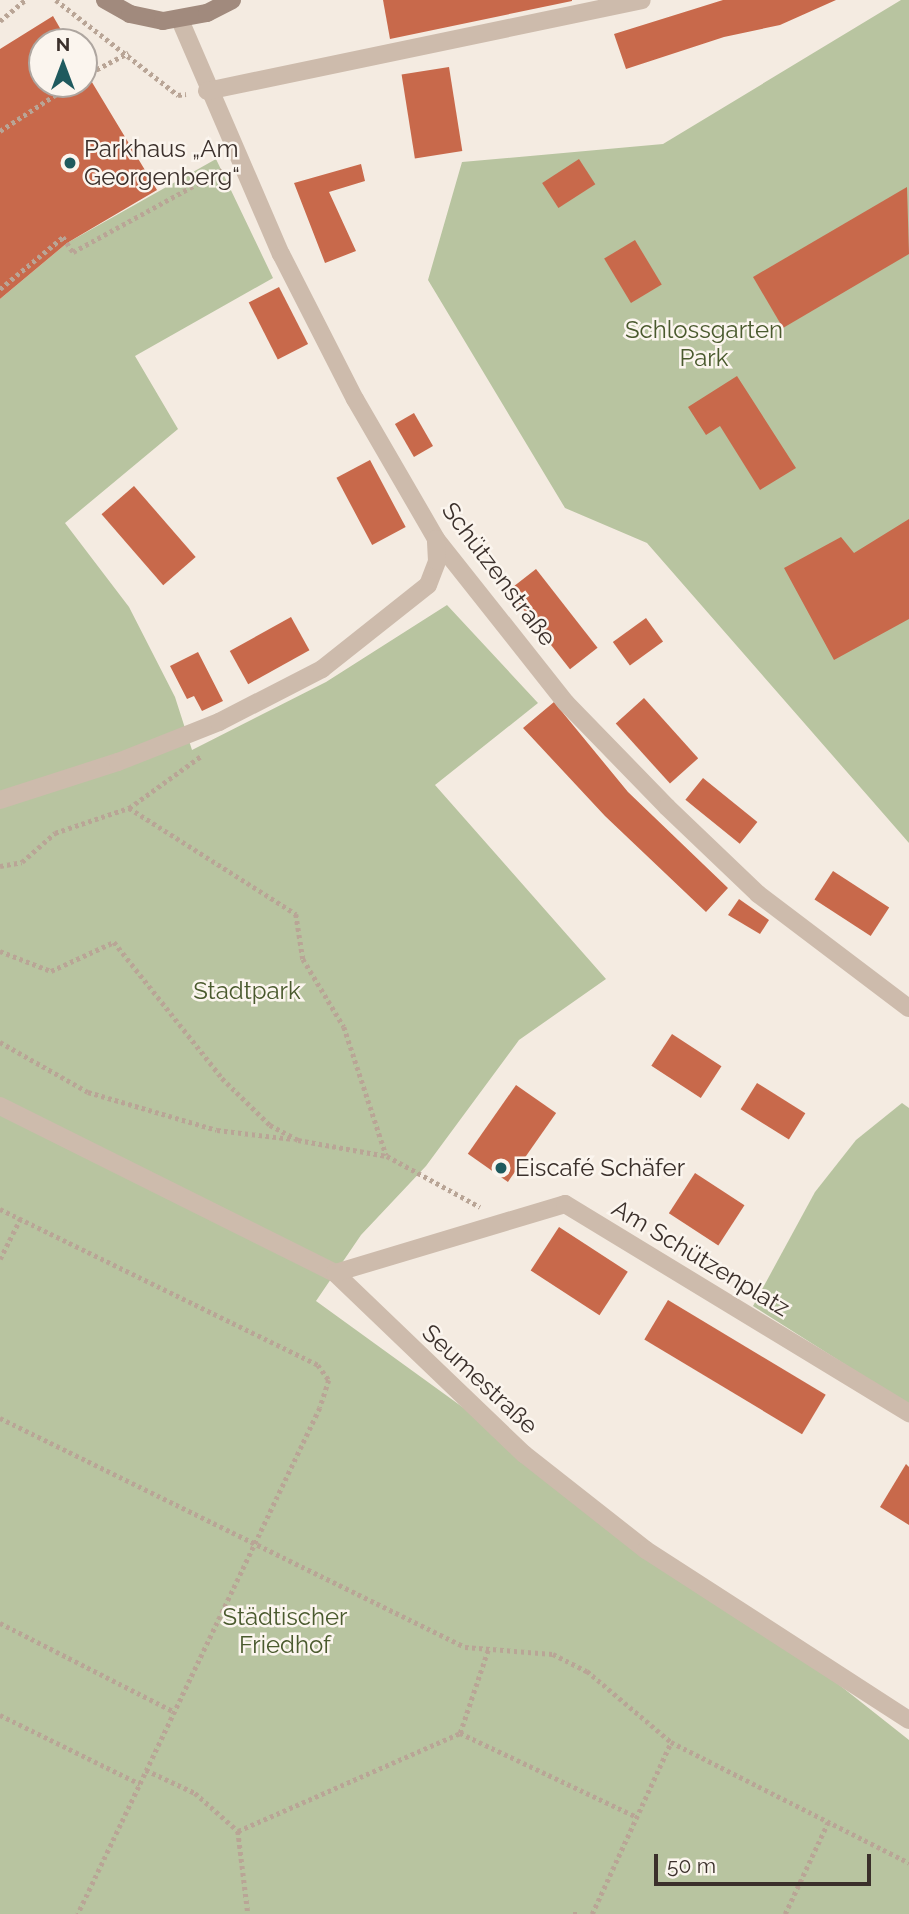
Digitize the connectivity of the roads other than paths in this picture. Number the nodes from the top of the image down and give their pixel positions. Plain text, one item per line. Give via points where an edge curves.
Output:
1 (105, 0) edge
2 (232, 0) edge
3 (642, 0) edge
4 (180, 20) junction
5 (207, 91) junction
6 (436, 539) junction
7 (0, 800) edge
8 (909, 1008) edge
9 (0, 1106) edge
10 (335, 1273) junction
11 (909, 1413) edge
12 (909, 1720) edge

1 - 4 main road via 146,20
2 - 4 main road
3 - 5 street
4 - 5 street, Schützenstraße
5 - 6 street, Schützenstraße via 281,254 355,399
6 - 7 street via 437,561 428,585 322,669 219,722 118,762
6 - 8 street, Schützenstraße via 566,703 667,807 758,894
9 - 10 street, Seumestraße
10 - 11 street, Am Schützenplatz via 565,1204
10 - 12 street, Seumestraße via 524,1454 626,1534

